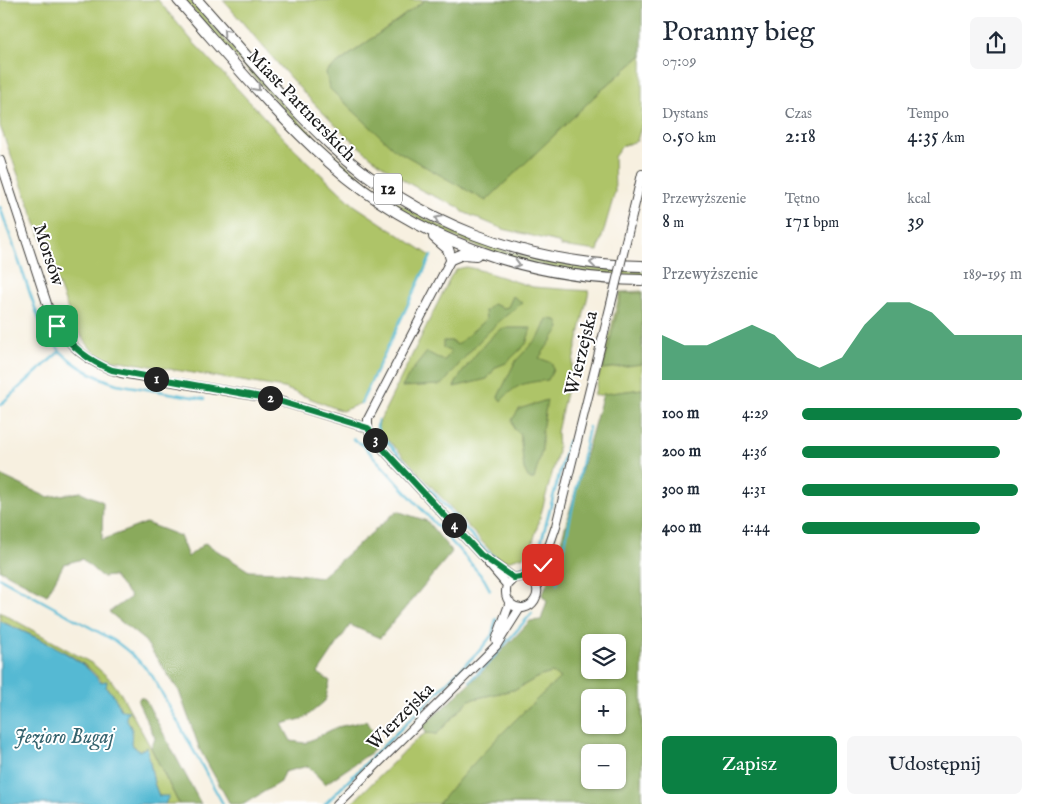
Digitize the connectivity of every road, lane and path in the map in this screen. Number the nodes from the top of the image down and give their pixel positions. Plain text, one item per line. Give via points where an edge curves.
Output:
1 (178, 0) edge
2 (197, 0) edge
3 (0, 160) edge
4 (642, 174) edge
5 (423, 227) junction
6 (487, 255) junction
7 (451, 259) junction
8 (642, 266) edge
9 (642, 280) edge
10 (368, 428) junction
11 (551, 540) junction
12 (481, 555) junction
13 (526, 576) junction
14 (514, 578) junction
15 (534, 582) junction
16 (507, 585) junction
17 (510, 602) junction
18 (520, 608) junction
19 (489, 653) junction
20 (337, 804) edge

1 -> 5 main road, Miast Partnerskich / 12 via 324,158 378,200
8 -> 2 main road, Miast Partnerskich / 12 via 573,261 525,251 465,231 407,202 331,145
3 - 10 street, Morsów via 51,316 64,337 79,352 121,373 272,399
4 - 11 street, Wierzejska, bridge
5 - 6 main road, Miast Partnerskich / 12
5 - 7 main road via 448,249
6 - 7 main road via 463,254
6 -> 9 main road, Miast Partnerskich / 12 via 556,273
7 - 10 street via 368,419
10 - 12 street via 374,439
11 - 13 street, Wierzejska
11 - 15 street, Wierzejska
12 - 14 street
12 - 16 street
13 - 14 street
13 - 15 street
14 - 16 street
15 - 18 street via 535,600
16 - 17 street via 506,594
17 - 18 street
17 - 19 street, Wierzejska
18 - 19 street, Wierzejska via 501,640
19 - 20 street, Wierzejska

